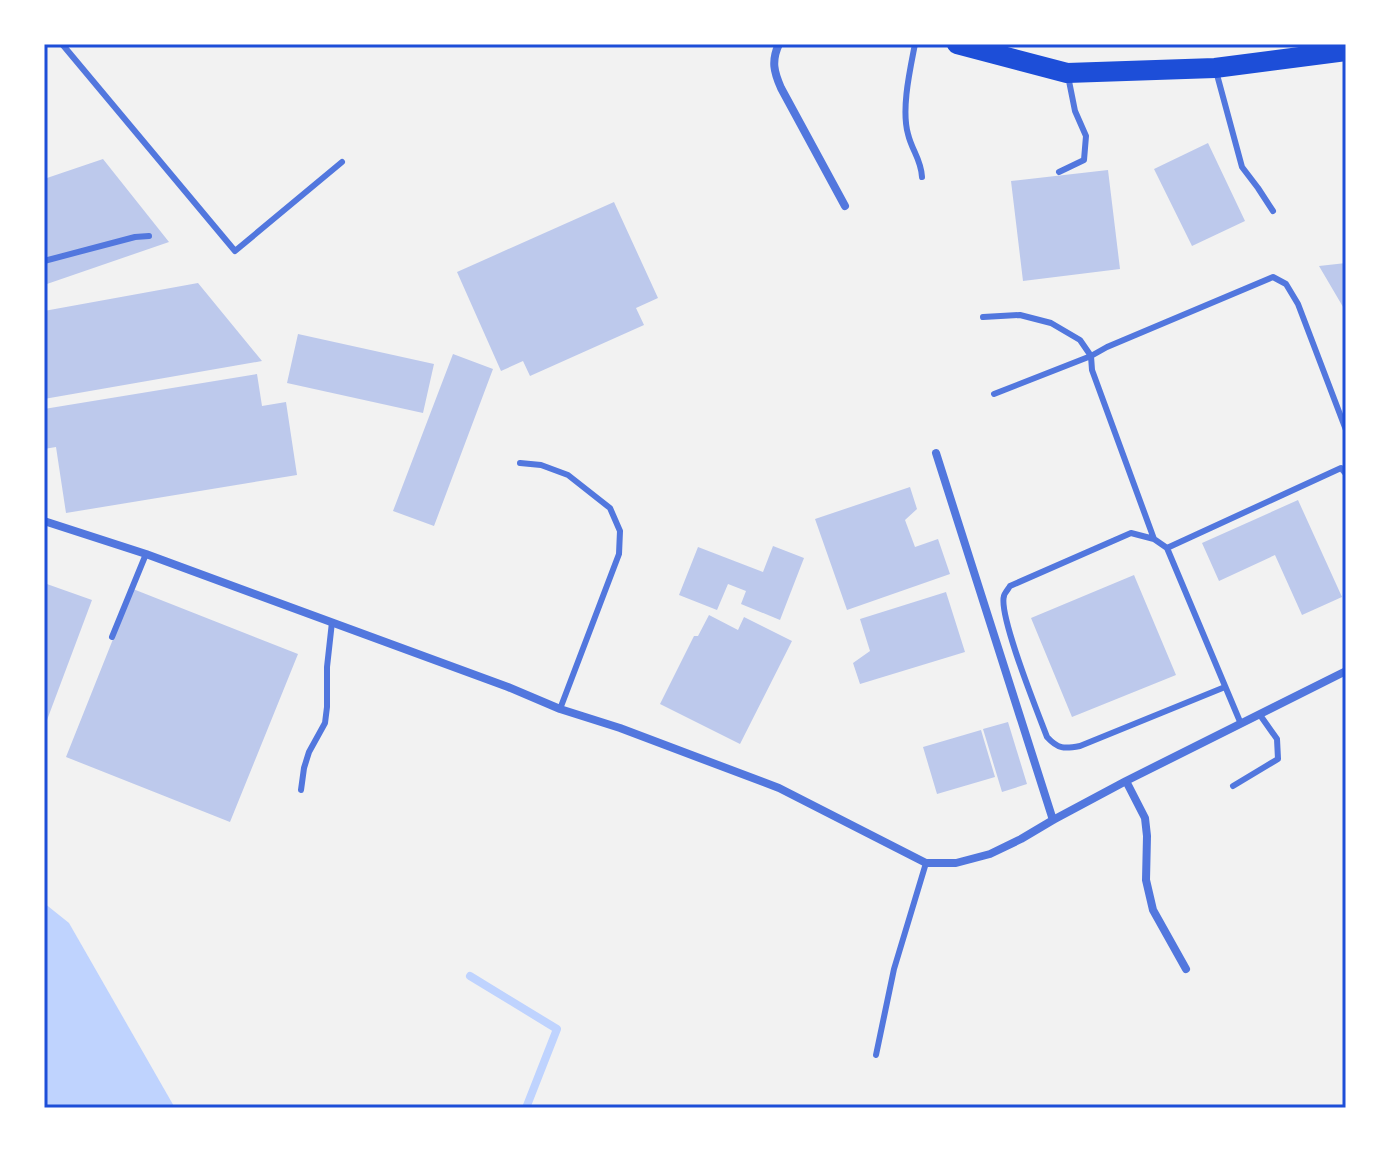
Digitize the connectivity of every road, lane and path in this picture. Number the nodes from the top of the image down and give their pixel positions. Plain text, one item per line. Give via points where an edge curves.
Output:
1 (62, 44) edge
2 (779, 44) edge
3 (915, 44) edge
4 (957, 44) edge
5 (1346, 51) edge
6 (1215, 68) junction
7 (1067, 73) junction
8 (342, 162) dead end
9 (1059, 172) dead end
10 (922, 177) dead end
11 (845, 206) dead end
12 (1273, 211) dead end
13 (149, 236) dead end
14 (44, 261) edge
15 (983, 317) dead end
16 (1091, 356) junction
17 (994, 394) dead end
18 (1346, 430) edge
19 (936, 453) dead end
20 (520, 463) dead end
21 (1344, 469) edge
22 (44, 521) edge
23 (1154, 539) junction
24 (1167, 548) junction
25 (146, 554) junction
26 (332, 622) junction
27 (112, 637) dead end
28 (1346, 671) edge
29 (1225, 687) junction
30 (560, 709) junction
31 (1260, 715) junction
32 (1241, 724) junction
33 (1126, 781) junction
34 (1233, 786) dead end
35 (301, 790) dead end
36 (1053, 820) junction
37 (926, 863) junction
38 (1186, 969) dead end
39 (876, 1055) dead end

1 - 8 lane via 235,251
2 - 11 street via 773,71
3 - 10 lane via 906,93 907,133
4 - 7 main road
5 - 6 main road
6 - 7 main road
6 - 12 lane via 1242,167
7 - 9 lane via 1086,136 1084,160
13 - 14 lane
15 - 16 lane via 1020,315 1051,323 1080,340
16 - 17 lane
16 - 18 lane via 1273,277 1286,284 1298,304
16 - 23 lane
19 - 36 street
20 - 30 lane via 568,475 610,508 620,531 619,554
21 - 24 lane
22 - 25 street
23 - 24 lane
23 - 29 lane via 1131,533 1010,586 1004,595 1007,625 1047,737 1065,749 1080,746
24 - 29 lane
25 - 26 street
25 - 27 lane
26 - 30 street
26 - 35 lane via 325,723 309,752
28 - 31 street
29 - 32 lane
30 - 37 street via 779,788
31 - 32 street
31 - 34 lane via 1277,739 1278,759
32 - 33 street
33 - 36 street
33 - 38 street via 1145,818 1146,880 1153,910
36 - 37 street via 975,859
37 - 39 lane via 894,969

